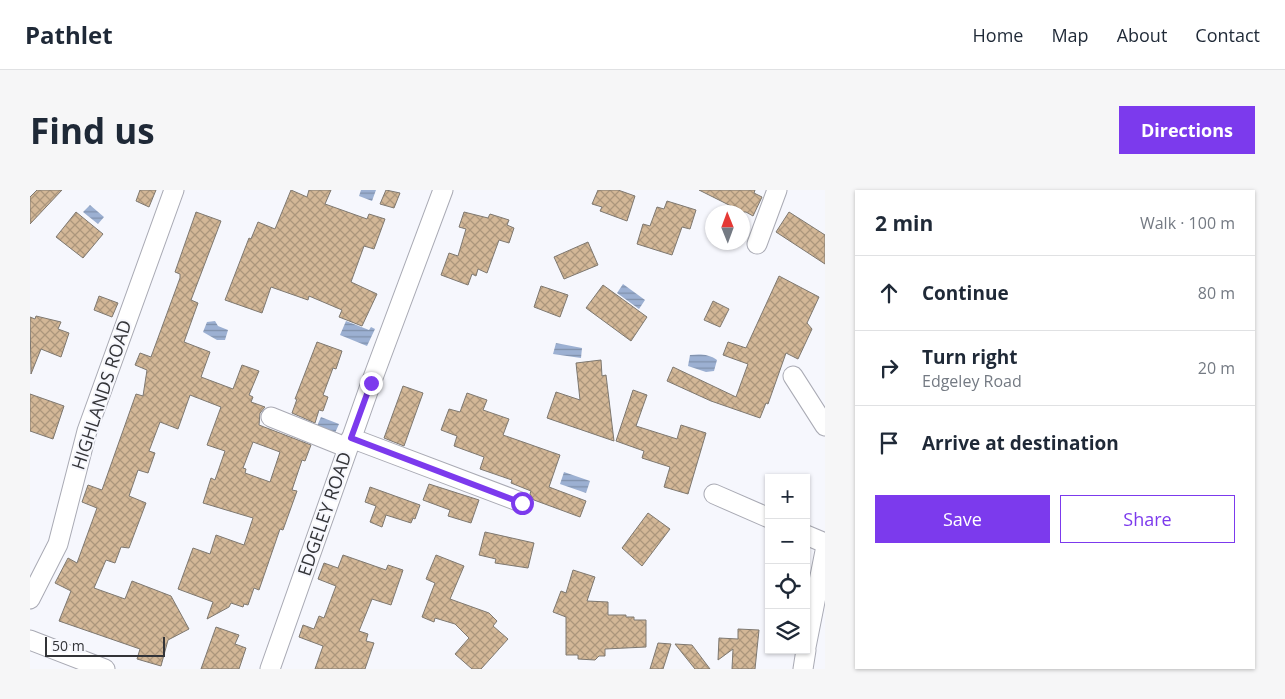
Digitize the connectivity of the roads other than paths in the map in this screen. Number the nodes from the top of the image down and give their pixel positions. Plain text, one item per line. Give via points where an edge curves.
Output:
1 (174, 190) edge
2 (444, 190) edge
3 (776, 190) edge
4 (757, 244) dead end
5 (794, 376) dead end
6 (271, 417) dead end
7 (825, 426) edge
8 (350, 443) junction
9 (714, 494) dead end
10 (522, 503) dead end
11 (765, 516) edge
12 (810, 537) edge
13 (825, 543) edge
14 (825, 551) edge
15 (30, 599) edge
16 (810, 628) edge
17 (30, 640) edge
18 (805, 654) edge
19 (105, 669) edge
20 (270, 669) edge
21 (803, 669) edge

1 - 15 street, HIGHLANDS ROAD via 87,431 58,544
2 - 8 street, EDGELEY ROAD
3 - 4 street
5 - 7 street
6 - 8 street
8 - 10 street
8 - 20 street, EDGELEY ROAD
9 - 11 street
12 - 13 street
14 - 16 street
17 - 19 street
18 - 21 street

